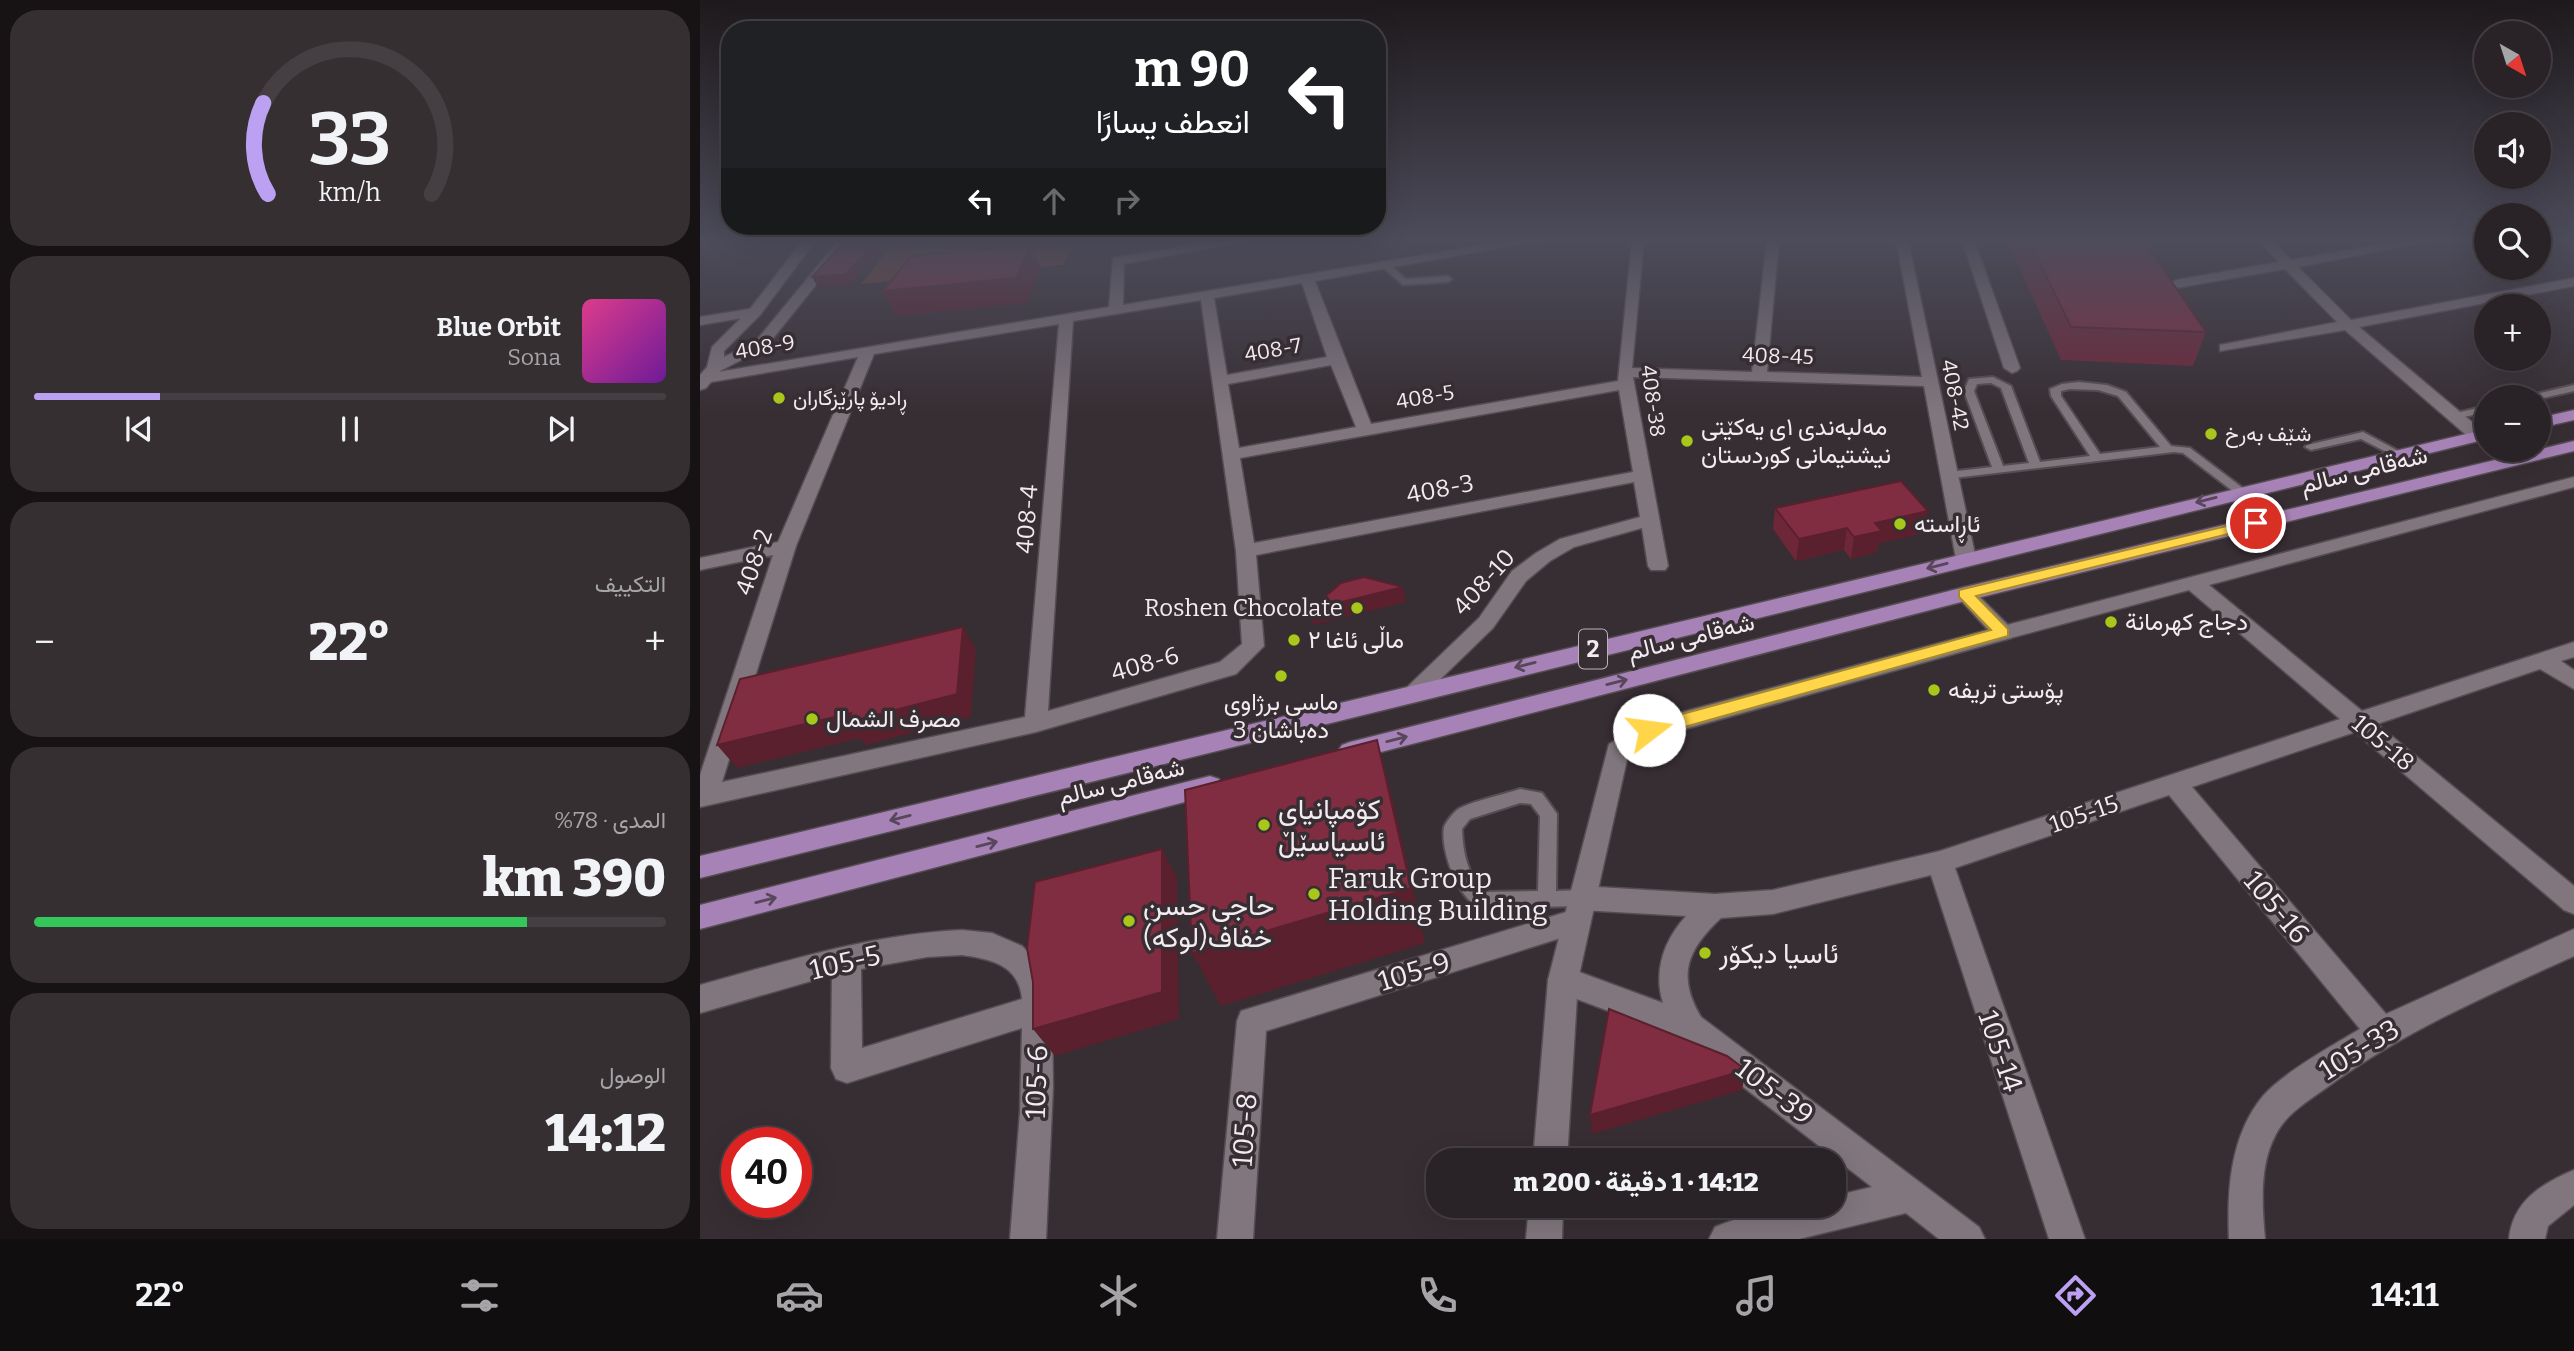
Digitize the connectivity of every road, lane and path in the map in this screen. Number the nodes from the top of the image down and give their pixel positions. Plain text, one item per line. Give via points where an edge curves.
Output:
1 (1207, 297) edge
2 (766, 298) edge
3 (799, 298) edge
4 (1117, 298) edge
5 (1202, 298) edge
6 (1314, 298) edge
7 (1633, 298) edge
8 (1767, 298) edge
9 (1913, 298) edge
10 (1988, 298) edge
11 (2321, 298) edge
12 (2493, 298) edge
13 (1116, 311) junction
14 (755, 312) junction
15 (1066, 319) junction
16 (700, 321) edge
17 (2349, 326) junction
18 (2225, 348) dead end
19 (868, 351) junction
20 (1336, 360) junction
21 (2012, 368) dead end
22 (1759, 376) junction
23 (707, 377) edge
24 (1625, 378) junction
25 (1218, 381) junction
26 (1930, 382) junction
27 (2574, 388) edge
28 (2551, 393) edge
29 (2474, 412) edge
30 (2574, 415) edge
31 (2455, 416) junction
32 (2551, 420) edge
33 (2474, 429) edge
34 (1366, 430) junction
35 (2474, 437) edge
36 (2574, 446) edge
37 (2311, 447) dead end
38 (2167, 449) junction
39 (1232, 454) junction
40 (2398, 454) junction
41 (2097, 458) junction
42 (2036, 466) junction
43 (1999, 470) junction
44 (1643, 475) junction
45 (1949, 476) junction
46 (2574, 482) edge
47 (2242, 492) junction
48 (1649, 520) junction
49 (786, 546) junction
50 (1246, 551) junction
51 (1966, 559) junction
52 (700, 564) edge
53 (1658, 566) dead end
54 (2192, 582) junction
55 (1965, 594) junction
56 (2003, 633) junction
57 (2574, 649) edge
58 (2543, 660) junction
59 (2574, 681) edge
60 (1413, 692) junction
61 (2358, 722) junction
62 (1036, 723) junction
63 (1332, 755) edge
64 (1238, 779) edge
65 (2174, 784) junction
66 (703, 796) edge
67 (1940, 862) junction
68 (700, 867) edge
69 (1548, 899) junction
70 (2574, 902) edge
71 (1715, 906) junction
72 (1578, 909) junction
73 (700, 917) edge
74 (2574, 942) edge
75 (993, 947) joint
76 (847, 960) junction
77 (1563, 980) junction
78 (700, 999) edge
79 (1037, 1009) junction
80 (1252, 1021) joint
81 (1690, 1027) junction
82 (2381, 1031) junction
83 (1550, 1148) edge
84 (2574, 1187) edge
85 (1911, 1195) junction
86 (1545, 1218) edge
87 (1962, 1237) edge
88 (1028, 1239) edge
89 (1235, 1239) edge
90 (1544, 1239) edge
91 (1727, 1239) edge
92 (2067, 1239) edge
93 (2247, 1239) edge
94 (2527, 1239) edge

1 - 25 street, 408-6
2 - 14 street
3 - 23 street via 761,344
4 - 13 street
5 - 13 street, 408-9
6 - 20 street
7 - 24 street, 408-38
8 - 22 street
9 - 26 street, 408-42
10 - 21 street
11 - 17 street
12 - 17 street
13 - 15 street, 408-9
14 - 16 street
14 - 23 street via 717,350
15 - 19 street, 408-9
15 - 62 street, 408-4
17 - 18 street
17 - 31 street
19 - 23 street, 408-9
19 - 49 street, 408-2
20 - 25 street, 408-7
20 - 34 street
22 - 24 street, 408-45
22 - 26 street, 408-45
24 - 34 street, 408-5
24 - 44 street, 408-38
25 - 39 street, 408-6
26 - 45 street, 408-42
27 - 28 lane
29 - 31 lane
30 - 32 main road
31 - 33 street
34 - 39 street, 408-5
35 - 40 main road, شەقامی سالم / 2
36 - 55 main road, شەقامی سالم / 2
37 - 40 lane via 2363,435
38 - 41 lane
38 - 41 lane via 2115,390 2055,389
38 - 47 lane via 2186,450
39 - 50 street, 408-6
40 - 47 main road, شەقامی سالم / 2
41 - 42 lane
42 - 43 lane
42 - 43 lane via 2006,386 1993,380 1973,382 1969,391
43 - 45 lane
44 - 48 street, 408-38
44 - 50 street, 408-3
45 - 51 street, 408-42
46 - 54 street
47 -> 51 main road, شەقامی سالم / 2
48 - 53 street, 408-38
48 - 60 street, 408-10 via 1567,543 1543,557 1519,576 1486,623
49 - 52 street
49 - 66 street, 408-2
50 - 62 street, 408-6 via 1253,646 1228,668
51 -> 60 main road, شەقامی سالم / 2
54 - 56 street
54 - 61 street, 105-18
55 - 56 street
63 -> 55 main road, شەقامی سالم / 2
56 - 72 street via 1649,730 1632,739 1617,750
57 - 58 street, 105-15
58 - 59 street
58 - 61 street, 105-15
60 -> 68 main road, شەقامی سالم / 2
61 - 65 street, 105-15
61 - 70 street, 105-18
62 - 66 street, 408-6
73 -> 64 main road, شەقامی سالم
65 - 67 street, 105-15
65 - 82 street, 105-16
67 - 71 street, 105-15 via 1773,902
67 - 92 street, 105-14
69 - 69 lane via 1549,814 1542,803 1520,796 1464,814 1453,827 1453,847 1468,889 1482,900
69 - 72 lane
71 - 72 street, 105-15
71 - 81 street via 1681,940 1673,968 1674,987
72 - 77 street
72 - 80 street, 105-9
74 - 82 street, 105-33
75 - 76 street, 105-5 via 933,944
75 - 79 street, 105-6 via 1019,959 1035,985
76 - 78 street, 105-5
76 - 79 street via 847,1068
77 - 81 street, 105-39
77 - 83 street
79 - 88 street, 105-6
80 - 89 street, 105-8
81 - 85 street, 105-39
82 - 93 street, 105-33 via 2276,1106 2256,1141 2247,1172
84 - 94 street via 2540,1207 2531,1218
85 - 87 street, 105-39
85 - 91 street
86 - 90 street

